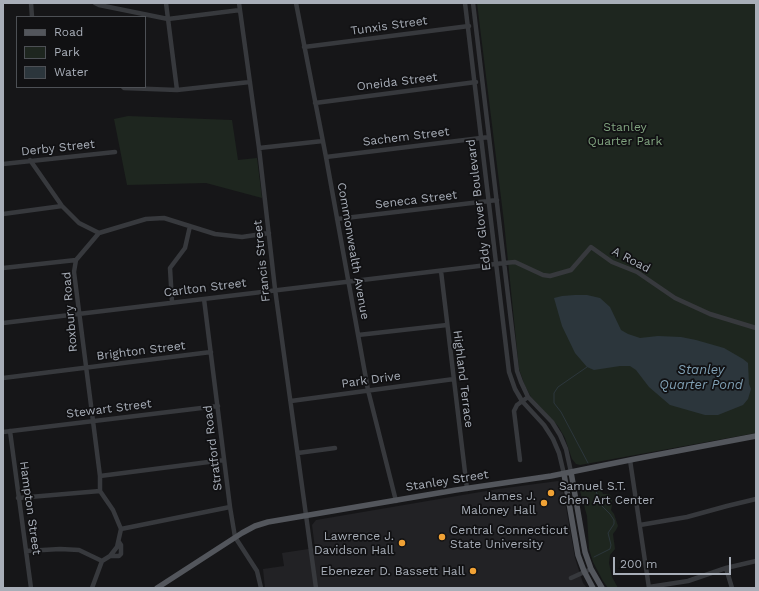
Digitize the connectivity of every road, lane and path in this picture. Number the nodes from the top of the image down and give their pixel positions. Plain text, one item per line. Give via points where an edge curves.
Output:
1 (31, 3) edge
2 (95, 3) edge
3 (166, 3) edge
4 (239, 3) edge
5 (296, 3) edge
6 (465, 3) edge
7 (473, 3) edge
8 (240, 10) junction
9 (32, 16) edge
10 (168, 19) junction
11 (476, 25) junction
12 (468, 26) junction
13 (304, 48) junction
14 (482, 81) junction
15 (250, 82) junction
16 (475, 82) junction
17 (124, 88) edge
18 (177, 90) junction
19 (315, 103) junction
20 (489, 137) junction
21 (481, 138) junction
22 (323, 141) junction
23 (260, 148) junction
24 (115, 152) dead end
25 (326, 157) junction
26 (30, 160) junction
27 (3, 164) edge
28 (497, 200) junction
29 (489, 201) junction
30 (62, 206) junction
31 (3, 214) edge
32 (337, 219) junction
33 (190, 226) junction
34 (99, 233) junction
35 (269, 233) junction
36 (76, 260) junction
37 (504, 263) junction
38 (496, 264) junction
39 (3, 268) edge
40 (441, 271) junction
41 (348, 282) junction
42 (275, 290) junction
43 (204, 299) junction
44 (172, 302) junction
45 (78, 314) junction
46 (3, 323) edge
47 (447, 325) junction
48 (756, 328) edge
49 (504, 334) junction
50 (512, 334) junction
51 (358, 335) junction
52 (211, 352) junction
53 (85, 368) junction
54 (3, 378) edge
55 (454, 379) junction
56 (368, 390) junction
57 (528, 397) junction
58 (291, 401) junction
59 (522, 401) junction
60 (218, 406) junction
61 (92, 421) junction
62 (10, 431) junction
63 (3, 432) edge
64 (756, 436) edge
65 (335, 448) dead end
66 (298, 453) junction
67 (224, 460) junction
68 (520, 460) dead end
69 (630, 460) junction
70 (571, 472) junction
71 (564, 474) junction
72 (100, 476) junction
73 (467, 489) junction
74 (100, 491) junction
75 (18, 498) junction
76 (756, 499) edge
77 (396, 501) junction
78 (230, 508) junction
79 (306, 516) junction
80 (640, 525) junction
81 (121, 529) junction
82 (235, 537) junction
83 (26, 551) junction
84 (102, 561) junction
85 (756, 561) edge
86 (726, 568) junction
87 (591, 569) junction
88 (584, 572) junction
89 (571, 578) dead end
90 (31, 588) edge
91 (92, 588) edge
92 (157, 588) edge
93 (261, 588) edge
94 (316, 588) edge
95 (593, 588) edge
96 (602, 588) edge
97 (649, 588) edge
98 (732, 588) edge

1 - 9 street
2 - 10 street
3 - 10 street
4 - 8 street, Francis Street
5 - 13 street, Commonwealth Avenue
6 - 12 street, Eddy Glover Boulevard
7 - 11 street, Eddy Glover Boulevard
8 - 10 street
8 - 15 street, Francis Street
10 - 18 street
11 - 12 street, Tunxis Street
11 - 14 street, Eddy Glover Boulevard
12 - 13 street, Tunxis Street
12 - 16 street, Eddy Glover Boulevard
13 - 19 street, Commonwealth Avenue
14 - 16 street, Oneida Street
14 - 20 street, Eddy Glover Boulevard
15 - 18 street
15 - 23 street, Francis Street
16 - 19 street, Oneida Street
16 - 21 street, Eddy Glover Boulevard
17 - 18 street
19 - 22 street, Commonwealth Avenue
20 - 21 street, Sachem Street
20 - 28 street, Eddy Glover Boulevard
21 - 25 street, Sachem Street
21 - 29 street, Eddy Glover Boulevard
22 - 23 street
22 - 25 street, Commonwealth Avenue
23 - 35 street, Francis Street
24 - 26 street, Derby Street
25 - 32 street, Commonwealth Avenue
26 - 27 street, Derby Street
26 - 30 street
28 - 29 street, Seneca Street
28 - 37 street, Eddy Glover Boulevard
29 - 32 street, Seneca Street
29 - 38 street, Eddy Glover Boulevard
30 - 31 street
30 - 34 street via 79,223
32 - 41 street, Commonwealth Avenue
33 - 34 street via 164,218 146,219
33 - 35 street via 215,234 242,237
33 - 44 street via 185,248 170,268
34 - 36 street, Roxbury Road
35 - 42 street, Francis Street
36 - 39 street
36 - 45 street, Roxbury Road via 74,272
37 - 38 street, Carlton Street
37 - 48 street, A Road via 515,262 543,275 561,274 571,270 592,247 612,262 637,272 675,298 710,314
37 - 50 street, Eddy Glover Boulevard
38 - 40 street, Carlton Street
38 - 49 street, Eddy Glover Boulevard
40 - 41 street, Carlton Street
40 - 47 street, Highland Terrace
41 - 42 street, Carlton Street
41 - 51 street, Commonwealth Avenue
42 - 43 street, Carlton Street
42 - 58 street, Francis Street
43 - 44 street, Carlton Street
43 - 52 street, Stratford Road
44 - 45 street, Carlton Street
45 - 46 street, Carlton Street
45 - 53 street, Roxbury Road
47 - 51 street
47 - 55 street, Highland Terrace
49 - 50 street
49 - 59 street, Eddy Glover Boulevard via 510,375
50 - 57 street, Eddy Glover Boulevard via 518,374
51 - 56 street, Commonwealth Avenue
52 - 53 street, Brighton Street
52 - 60 street, Stratford Road
53 - 54 street, Brighton Street
53 - 61 street, Roxbury Road
55 - 56 street, Park Drive
55 - 73 street, Highland Terrace
56 - 58 street, Park Drive
56 - 77 street, Commonwealth Avenue
57 - 59 street
57 - 70 street, Eddy Glover Boulevard via 552,422 560,435
58 - 66 street, Francis Street
59 - 68 street via 514,411
59 - 71 street, Eddy Glover Boulevard via 551,434
60 - 61 street, Stewart Street
60 - 67 street, Stratford Road
61 - 62 street, Stewart Street
61 - 72 street, Roxbury Road
62 - 63 street, Stewart Street
62 - 75 street, Hampton Street
64 - 69 main road, Stanley Street
65 - 66 street
66 - 79 street, Francis Street
67 - 72 street
67 - 78 street, Stratford Road
69 - 70 main road, Stanley Street
69 - 80 street
70 - 71 main road, Stanley Street
70 - 87 main road via 584,545
71 - 73 main road, Stanley Street
71 - 88 main road
72 - 74 street, Roxbury Road
73 - 77 main road, Stanley Street
74 - 75 street
74 - 81 street via 113,510
75 - 83 street, Hampton Street
76 - 80 street via 687,517
77 - 79 main road, Stanley Street
78 - 81 street
78 - 82 street, Stratford Road
79 - 82 main road, Stanley Street via 261,524
79 - 94 street, Francis Street
80 - 97 street
81 - 84 street via 118,547
82 - 92 main road, Stanley Street
82 - 93 street, Stratford Road via 257,571
83 - 84 street via 79,550
83 - 90 street, Hampton Street
84 - 91 street
85 - 86 street
86 - 97 street via 688,581
86 - 98 street
87 - 88 street
87 - 96 main road
88 - 89 street
88 - 95 main road

